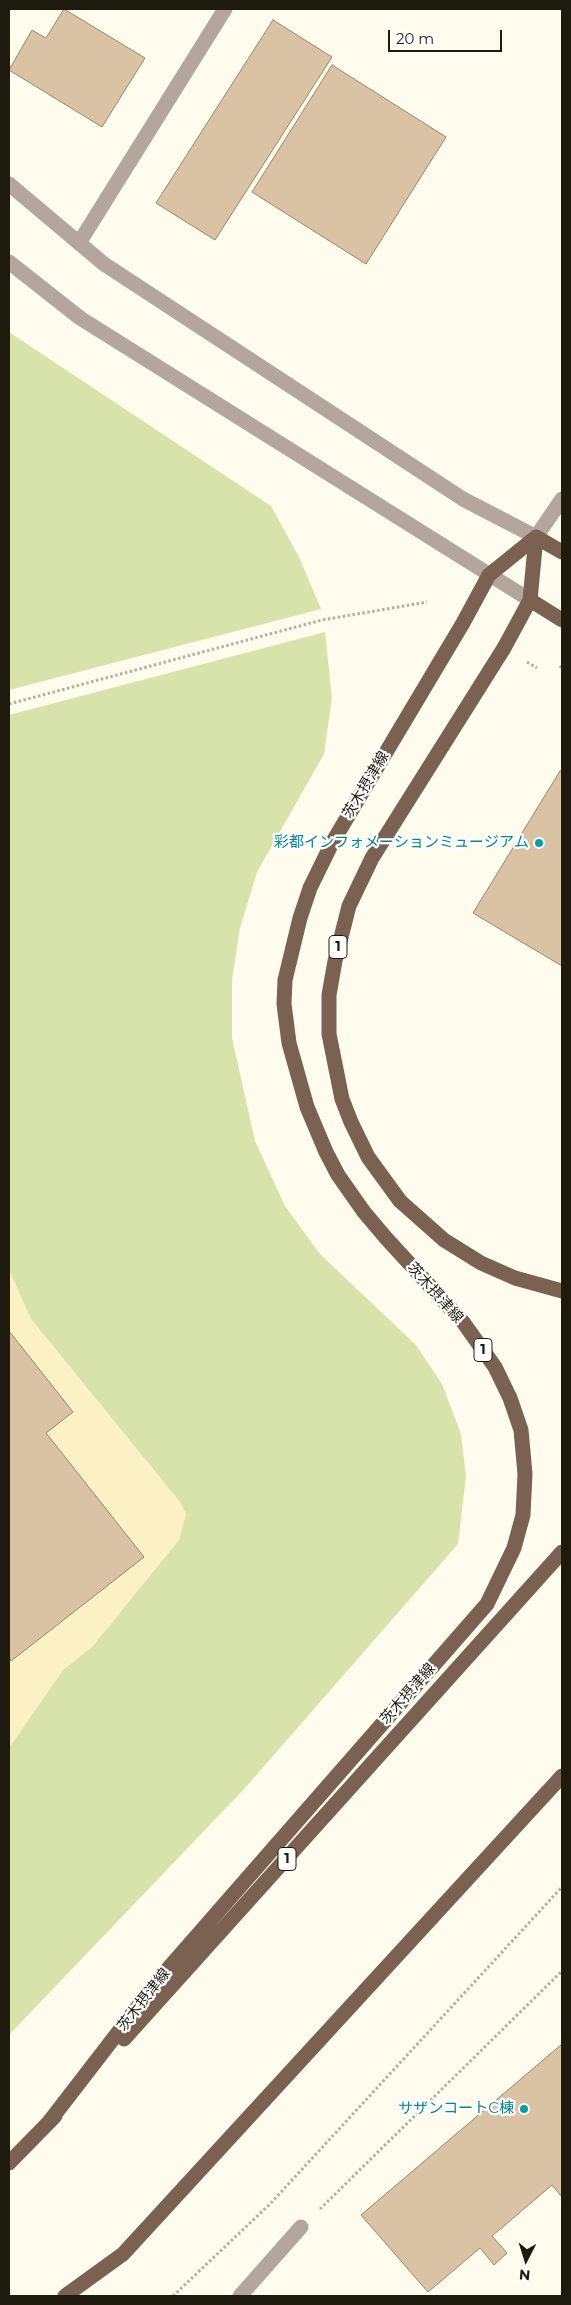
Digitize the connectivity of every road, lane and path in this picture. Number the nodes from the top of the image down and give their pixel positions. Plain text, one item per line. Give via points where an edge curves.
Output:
1 (225, 9) edge
2 (9, 184) edge
3 (79, 244) junction
4 (9, 262) edge
5 (562, 500) edge
6 (536, 537) junction
7 (562, 552) edge
8 (489, 574) junction
9 (530, 600) junction
10 (427, 602) dead end
11 (562, 620) edge
12 (9, 704) edge
13 (562, 1291) edge
14 (562, 1552) edge
15 (562, 1776) edge
16 (562, 1784) edge
17 (543, 1795) junction
18 (562, 1887) edge
19 (562, 1971) edge
20 (49, 2122) junction
21 (9, 2163) edge
22 (301, 2227) joint
23 (64, 2296) edge
24 (172, 2296) edge
25 (240, 2296) edge

1 - 3 street
2 - 3 street
3 - 6 street via 104,264 463,498
4 - 8 street via 80,318
5 - 6 street
6 - 7 main road
6 - 8 main road, 茨木摂津線 / 1
6 - 9 main road, 1
8 - 9 street
8 - 20 main road, 茨木摂津線 / 1 via 332,843 310,888 285,980 284,1004 289,1043 307,1107 338,1175 380,1232 463,1322 495,1367 510,1398 521,1430 525,1474 523,1516 514,1548 487,1604 160,1978
9 - 11 main road
9 - 13 main road, 1 via 504,648 372,858 349,906 334,961 329,994 329,1034 342,1099 351,1122 368,1157 400,1201 444,1240 481,1263 515,1278
10 - 12 path via 322,620
14 - 20 main road, 茨木摂津線 / 1
15 - 17 main road
16 - 17 main road
17 - 23 main road via 123,2254
18 - 24 path via 270,2204
19 - 22 path
20 - 21 main road, 茨木摂津線 / 1
22 - 25 street

